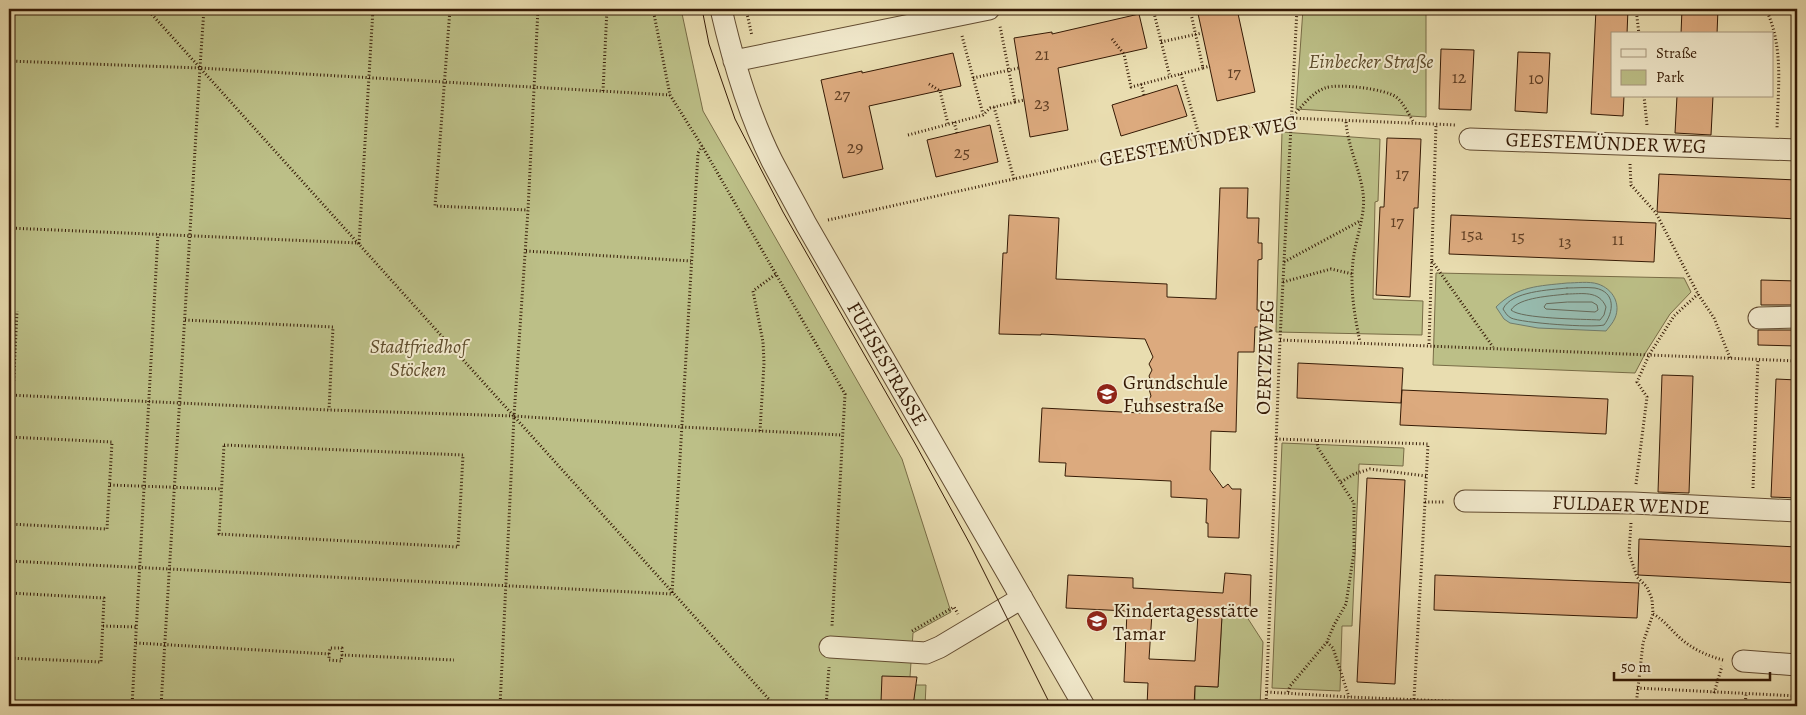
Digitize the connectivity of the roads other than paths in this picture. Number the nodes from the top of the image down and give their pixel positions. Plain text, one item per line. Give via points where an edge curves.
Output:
1 (721, 9) edge
2 (994, 13) edge
3 (734, 62) junction
4 (1470, 139) road end
5 (1797, 150) edge
6 (1797, 317) edge
7 (1759, 318) dead end
8 (1465, 501) road end
9 (1797, 511) edge
10 (1022, 598) junction
11 (830, 646) road end
12 (1733, 660) road end
13 (1797, 665) edge
14 (1084, 706) edge

1 - 3 street, FUHSESTRASSE
2 - 3 street via 957,16
3 - 10 street, FUHSESTRASSE via 771,160
4 - 5 street, GEESTEMÜNDER WEG
6 - 7 street
8 - 9 street, FULDAER WENDE via 1632,503
10 - 11 street via 926,653
10 - 14 street, FUHSESTRASSE
12 - 13 street

